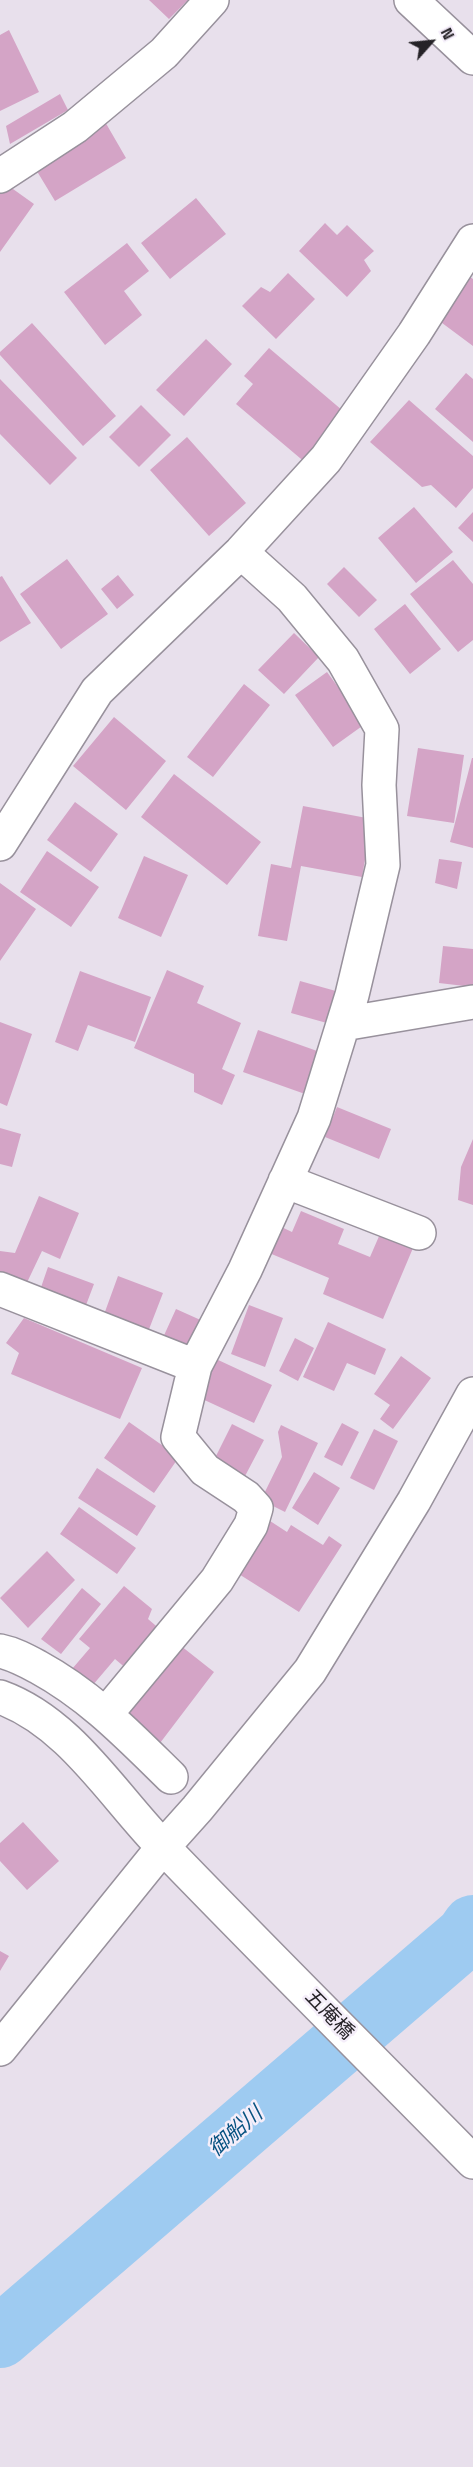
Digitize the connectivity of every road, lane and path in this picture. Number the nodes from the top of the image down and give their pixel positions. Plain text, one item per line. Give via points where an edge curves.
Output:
1 (212, 0) edge
2 (411, 0) edge
3 (473, 58) edge
4 (0, 176) edge
5 (472, 245) edge
6 (241, 552) junction
7 (3, 828) edge
8 (473, 1002) edge
9 (343, 1024) junction
10 (285, 1181) junction
11 (419, 1233) dead end
12 (0, 1288) edge
13 (195, 1366) junction
14 (473, 1394) edge
15 (0, 1651) edge
16 (0, 1697) edge
17 (106, 1714) junction
18 (171, 1777) dead end
19 (174, 1857) junction
20 (0, 2049) edge
21 (473, 2162) edge

1 - 4 street via 164,53 75,127
2 - 3 street
5 - 6 street via 326,459
6 - 7 street via 97,691
6 - 9 street via 292,598 343,660 382,729 379,785 383,865
8 - 9 street
9 - 10 street via 314,1118
10 - 11 street
10 - 13 street
12 - 13 street
13 - 17 street via 178,1437 206,1470 246,1497 256,1508 254,1516 218,1580
14 - 19 street via 414,1501 310,1671 197,1809
15 - 17 street via 13,1653 69,1684
16 - 19 street, 五庵橋 via 34,1715 76,1748
17 - 18 street
19 - 20 street
19 - 21 street, 五庵橋

